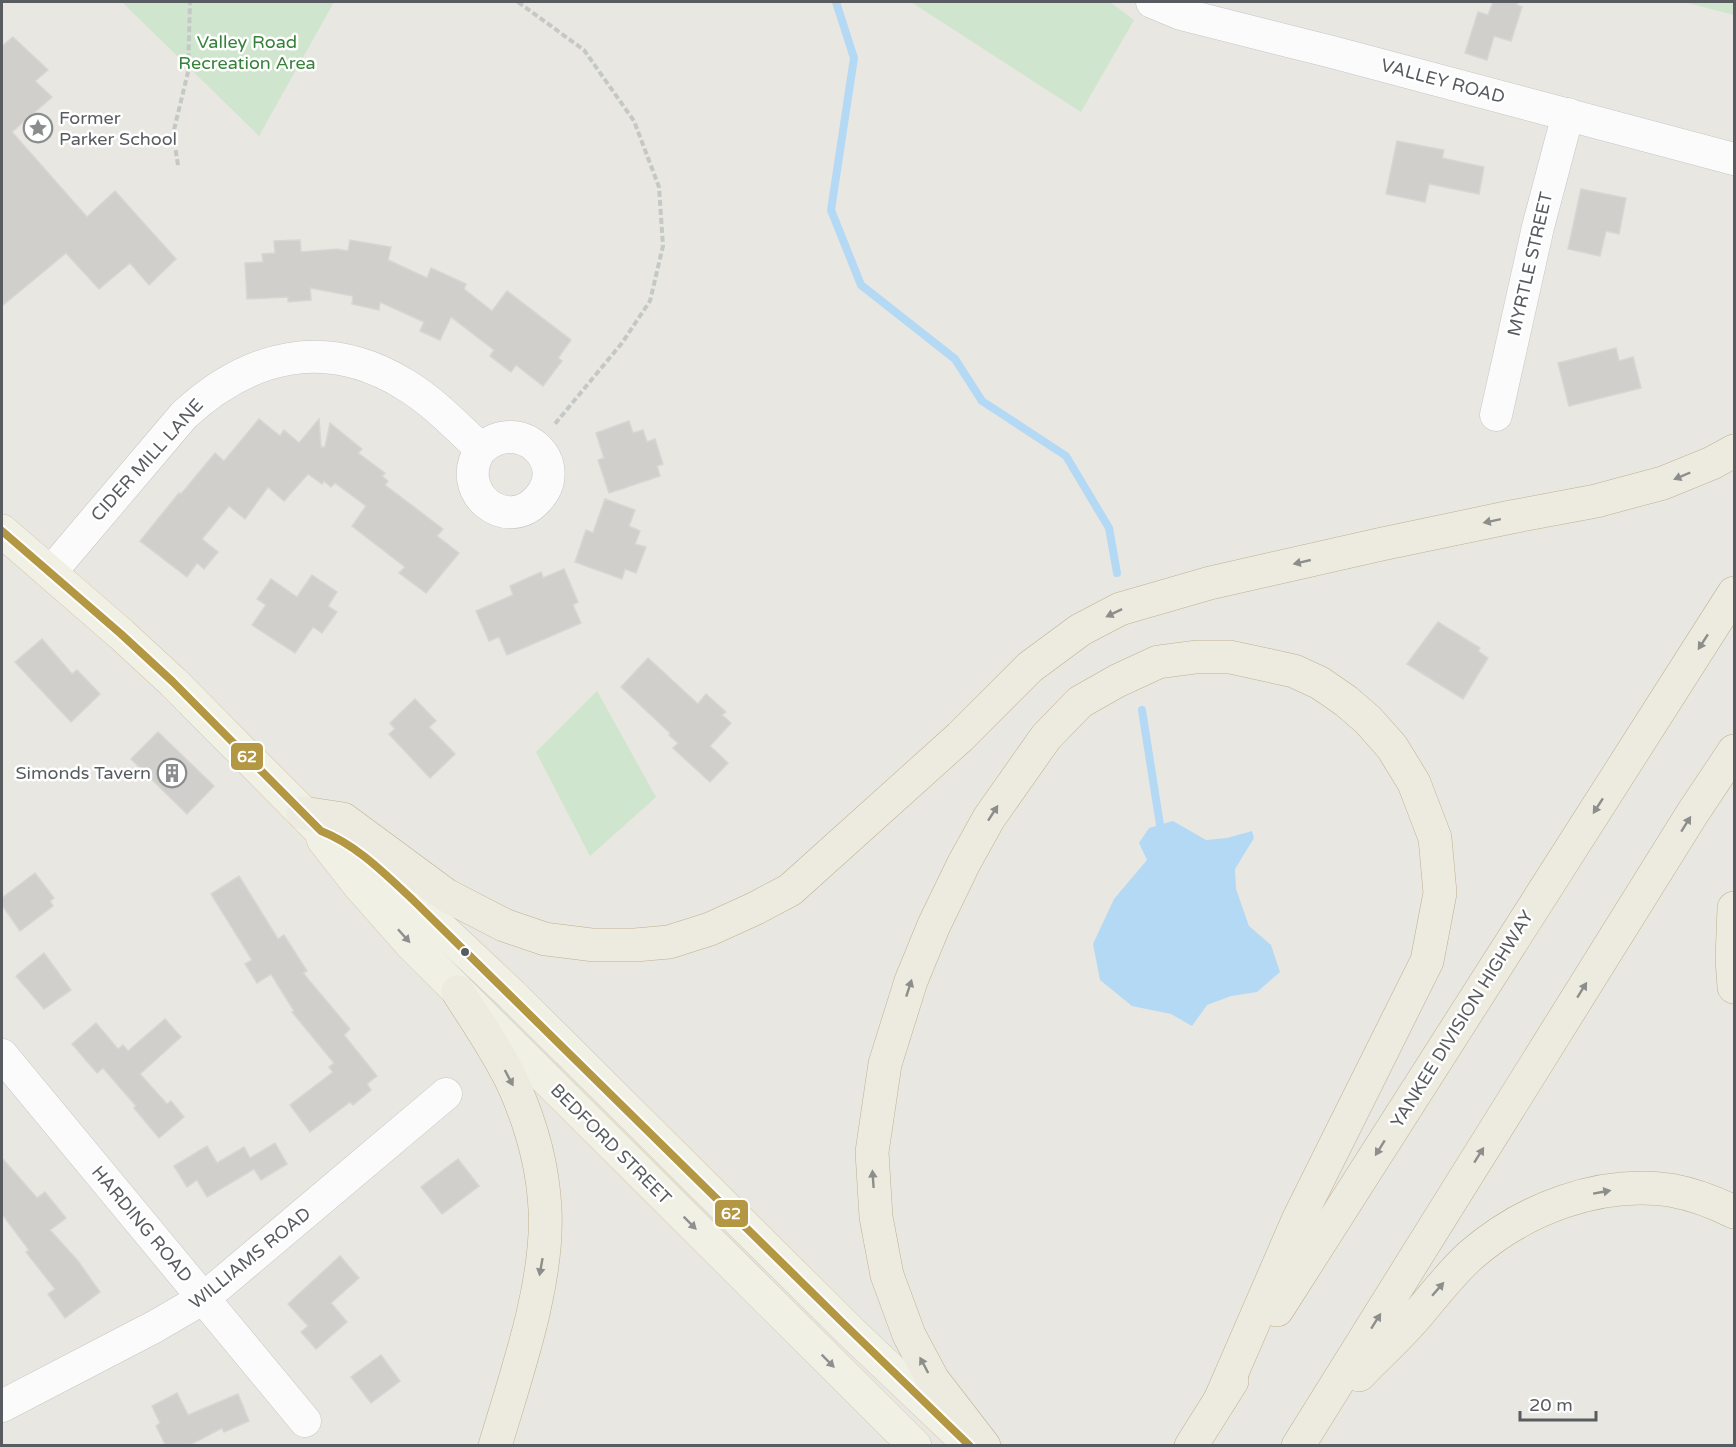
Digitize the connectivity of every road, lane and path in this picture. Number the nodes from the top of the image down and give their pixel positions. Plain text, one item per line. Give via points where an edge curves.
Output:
1 (190, 2) edge
2 (518, 2) edge
3 (1152, 2) edge
4 (1568, 114) junction
5 (1734, 159) edge
6 (178, 165) dead end
7 (1496, 415) dead end
8 (537, 447) junction
9 (481, 449) junction
10 (1734, 451) edge
11 (2, 531) edge
12 (50, 573) junction
13 (1734, 593) edge
14 (1734, 751) edge
15 (312, 822) junction
16 (1734, 908) edge
17 (1734, 987) edge
18 (458, 992) junction
19 (2, 1055) edge
20 (446, 1095) dead end
21 (1734, 1212) edge
22 (204, 1298) junction
23 (1220, 1400) junction
24 (2, 1407) edge
25 (305, 1421) dead end
26 (1305, 1435) edge
27 (495, 1446) edge
28 (915, 1446) edge
29 (971, 1446) edge
30 (984, 1446) edge
31 (1191, 1446) edge

1 - 6 path via 188,72 173,134
2 - 8 path via 584,50 634,121 659,187 663,246 650,301 610,359
3 - 4 street, VALLEY ROAD via 1181,14
4 - 5 street, VALLEY ROAD
4 - 7 street, MYRTLE STREET via 1538,226
8 - 9 street via 513,436 496,439
8 - 9 street via 548,469 543,493 524,509 507,512 491,507 478,496 472,472
9 - 12 street, CIDER MILL LANE via 406,385 368,367 326,357 265,363 225,382 184,415
10 -> 15 highway via 1663,483 1596,501 1359,549 1210,583 1120,609 1080,630 1030,667 960,737 790,890 710,929 669,942 593,945 545,939 504,925 446,895 343,819
11 - 12 main road, BEDFORD STREET
12 - 15 main road, BEDFORD STREET via 173,682
13 -> 23 highway, YANKEE DIVISION HIGHWAY
26 -> 14 highway
15 -> 18 main road, BEDFORD STREET via 359,885
15 - 29 main road, BEDFORD STREET via 365,857 438,925
16 - 17 highway
18 -> 27 highway via 517,1094 540,1164 545,1210 543,1254 533,1311
18 -> 28 main road, BEDFORD STREET
19 - 22 street, HARDING ROAD
20 - 22 street, WILLIAMS ROAD
26 -> 21 highway via 1452,1274 1472,1254 1516,1223 1540,1211 1608,1191 1650,1189 1691,1195
22 - 24 street, WILLIAMS ROAD
22 - 25 street, HARDING ROAD
30 -> 23 highway via 933,1380 909,1335 887,1275 876,1217 872,1152 885,1064 911,981 954,883 989,818 1046,737 1080,702 1117,681 1158,662 1196,657 1230,657 1294,671 1320,682 1368,720 1392,747 1414,783 1435,838 1440,893 1427,961 1299,1218
23 - 31 highway, YANKEE DIVISION HIGHWAY

